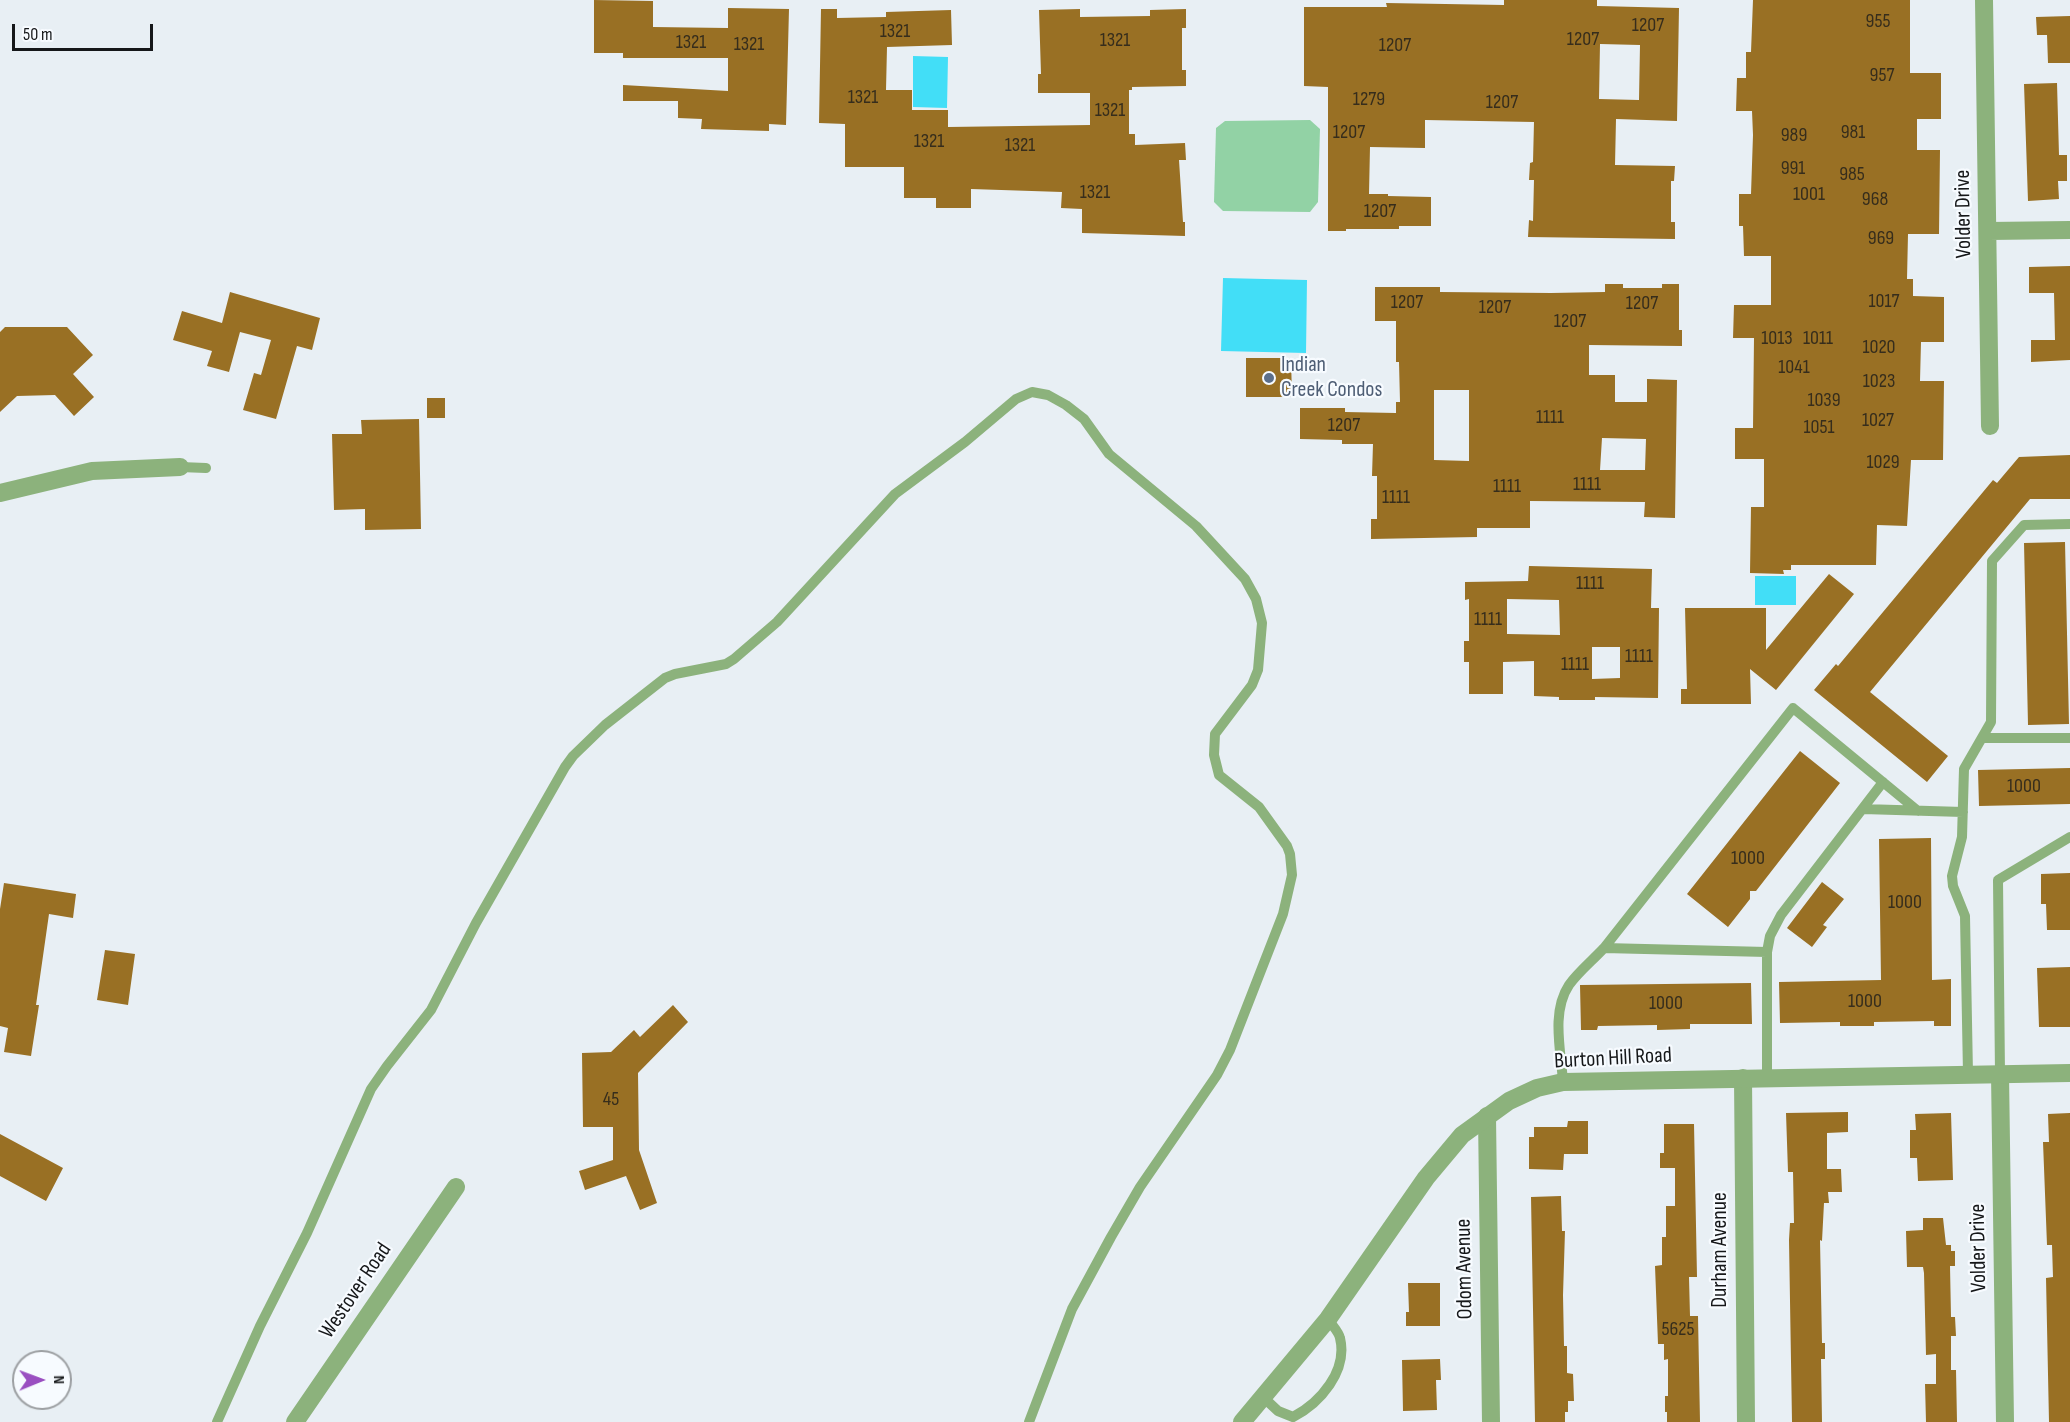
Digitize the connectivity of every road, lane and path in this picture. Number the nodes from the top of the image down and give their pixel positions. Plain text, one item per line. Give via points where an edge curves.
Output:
1 (1984, 0) edge
2 (2070, 230) edge
3 (1989, 231) junction
4 (1990, 426) dead end
5 (180, 467) joint
6 (206, 468) dead end
7 (0, 493) edge
8 (2070, 524) edge
9 (1982, 738) junction
10 (2070, 738) edge
11 (1883, 782) junction
12 (1863, 808) junction
13 (1918, 811) junction
14 (1963, 812) junction
15 (2070, 837) edge
16 (1604, 948) junction
17 (1767, 952) junction
18 (2070, 1073) edge
19 (1968, 1074) junction
20 (2000, 1074) junction
21 (1743, 1078) junction
22 (1767, 1078) junction
23 (1563, 1082) junction
24 (1487, 1116) junction
25 (456, 1187) dead end
26 (1328, 1319) junction
27 (1263, 1397) junction
28 (1276, 1417) edge
29 (217, 1422) edge
30 (295, 1422) edge
31 (1029, 1422) edge
32 (1242, 1422) edge
33 (1491, 1422) edge
34 (1746, 1422) edge
35 (2005, 1422) edge

1 - 3 street, Volder Drive
2 - 3 street
3 - 4 street, Volder Drive
5 - 6 lane
5 - 7 street via 92,471
8 - 9 lane via 2024,525 1992,561 1991,722
9 - 10 lane
9 - 14 lane via 1964,769
11 - 12 lane
11 - 13 lane
11 - 16 lane via 1793,708
12 - 13 lane
12 - 17 lane via 1781,915
13 - 14 lane
14 - 19 lane via 1960,848 1952,876 1965,916
15 - 20 lane via 1998,880
16 - 17 lane
16 - 23 lane via 1569,984 1562,999 1559,1012
17 - 22 lane
18 - 20 street, Burton Hill Road
19 - 20 street, Burton Hill Road
19 - 22 street, Burton Hill Road
20 - 35 street, Volder Drive
21 - 22 street, Burton Hill Road
21 - 23 street, Burton Hill Road
21 - 34 street, Durham Avenue
23 - 24 street, Burton Hill Road via 1537,1088
24 - 26 street, Burton Hill Road via 1462,1135 1426,1178
24 - 33 street, Odom Avenue
25 - 30 street, Westover Road
26 - 27 street, Burton Hill Road
26 - 28 lane via 1340,1337 1341,1362 1323,1396 1293,1417
27 - 28 lane
27 - 32 street, Burton Hill Road
29 - 31 lane via 371,1089 431,1010 476,923 573,756 665,678 734,659 777,622 895,494 1016,399 1039,392 1084,419 1109,454 1196,526 1251,589 1262,623 1258,670 1252,685 1215,734 1214,755 1219,775 1259,807 1287,846 1292,867 1283,914 1230,1050 1140,1187 1072,1309

